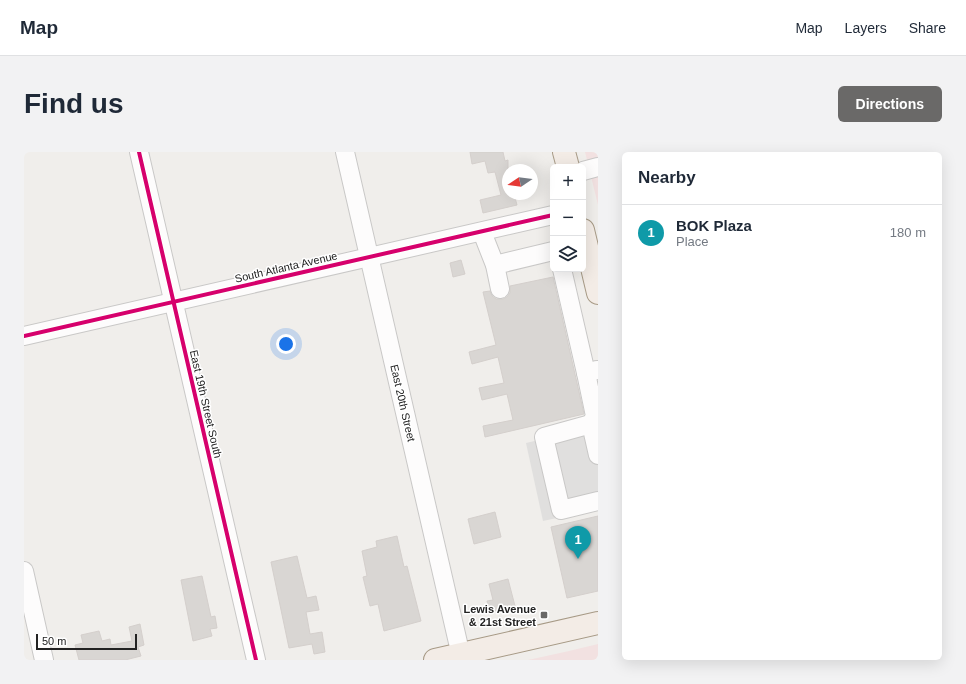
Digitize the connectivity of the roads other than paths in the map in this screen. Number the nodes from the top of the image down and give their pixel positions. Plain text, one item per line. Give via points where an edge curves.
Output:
1 (139, 152) edge
2 (345, 152) edge
3 (564, 152) edge
4 (567, 164) edge
5 (598, 167) edge
6 (586, 170) edge
7 (550, 216) edge
8 (482, 232) junction
9 (585, 236) edge
10 (550, 252) edge
11 (370, 257) junction
12 (594, 258) edge
13 (494, 265) junction
14 (563, 272) edge
15 (500, 289) dead end
16 (598, 294) edge
17 (174, 301) junction
18 (24, 336) edge
19 (592, 371) edge
20 (591, 424) junction
21 (598, 455) edge
22 (598, 501) edge
23 (24, 572) edge
24 (598, 623) edge
25 (462, 657) edge
26 (44, 660) edge
27 (256, 660) edge
28 (435, 660) edge

1 - 17 street, East 19th Street South
2 - 11 street, East 20th Street
3 - 4 main road
5 - 6 street
7 - 8 street, South Atlanta Avenue
8 - 11 street, South Atlanta Avenue
8 - 13 street
9 - 12 main road
10 - 13 street
11 - 17 street, South Atlanta Avenue
11 - 25 street, East 20th Street
12 - 16 main road
13 - 15 street
14 - 19 street
17 - 18 street, South Atlanta Avenue
17 - 27 street, East 19th Street South
19 - 20 street via 595,416
20 - 21 street
20 - 22 street via 544,437 561,510
23 - 26 street
24 - 25 main road
25 - 28 main road

